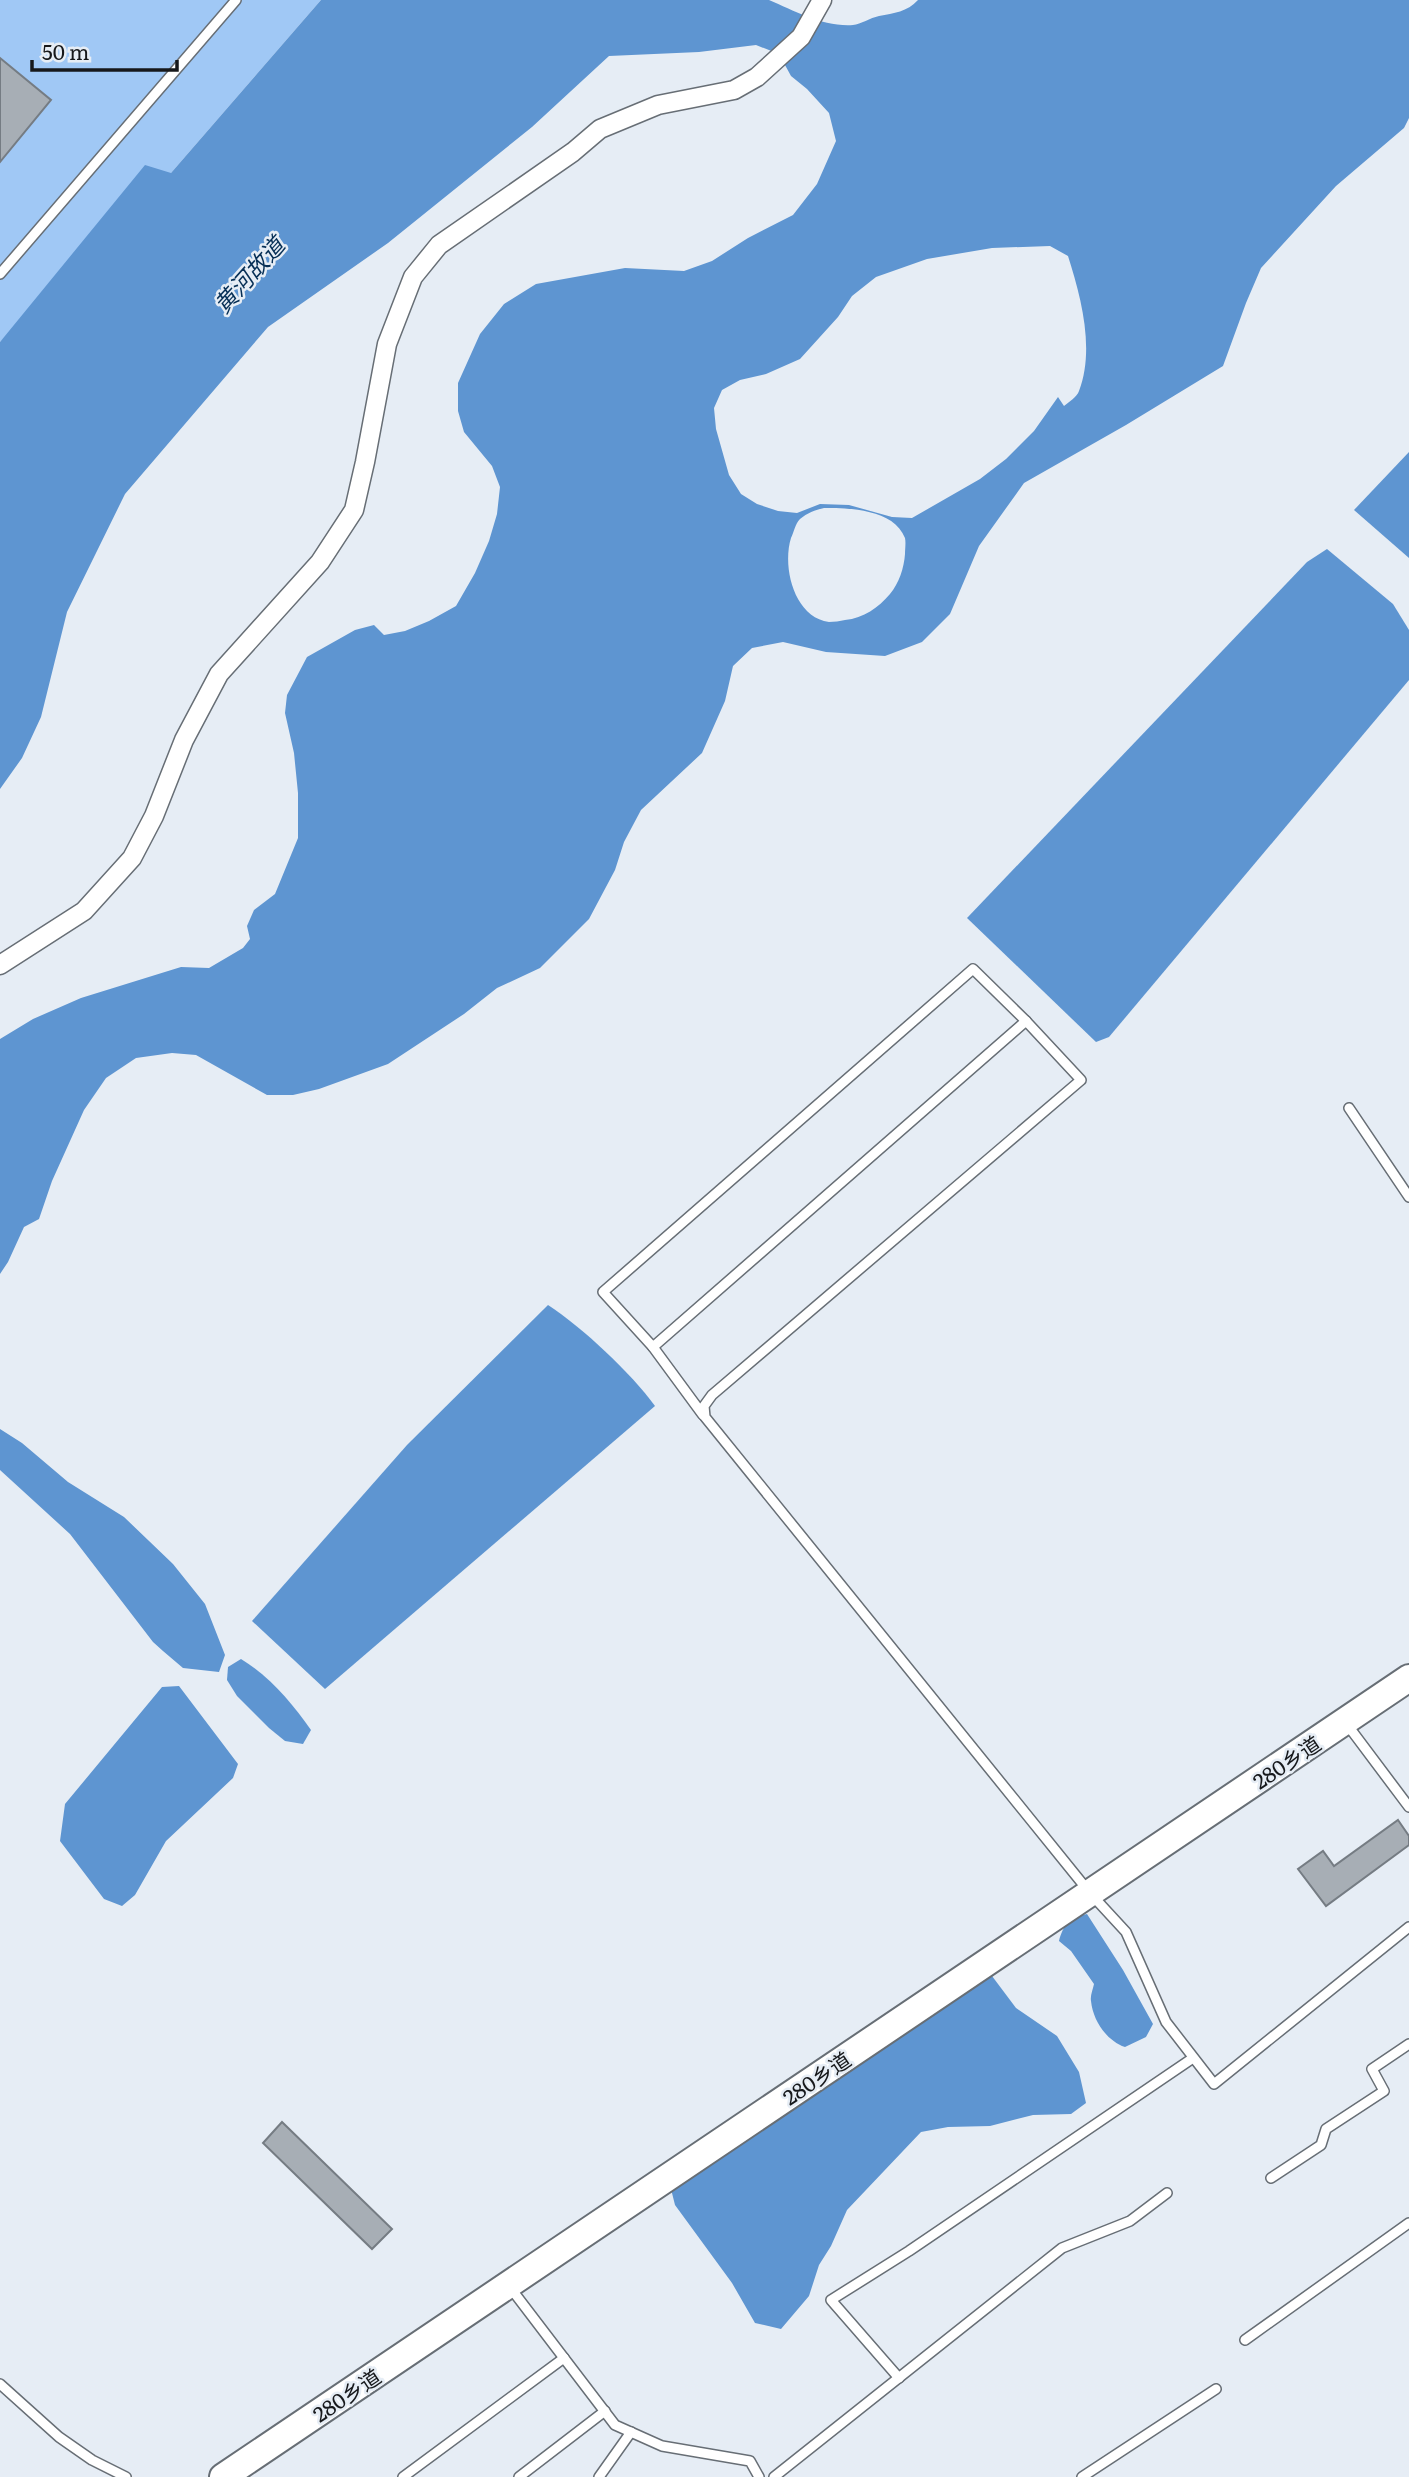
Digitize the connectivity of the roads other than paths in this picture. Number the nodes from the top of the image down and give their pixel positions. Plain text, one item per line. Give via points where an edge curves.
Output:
1 (236, 0) edge
2 (820, 3) edge
3 (0, 274) edge
4 (0, 965) edge
5 (1026, 1021) junction
6 (1349, 1108) dead end
7 (1409, 1197) edge
8 (653, 1347) junction
9 (705, 1417) junction
10 (1409, 1678) edge
11 (1345, 1722) junction
12 (1409, 1807) edge
13 (1090, 1893) junction
14 (1409, 1927) edge
15 (1409, 2044) edge
16 (1193, 2058) junction
17 (1271, 2178) dead end
18 (1167, 2193) dead end
19 (1409, 2223) edge
20 (508, 2285) junction
21 (1245, 2340) dead end
22 (564, 2358) junction
23 (899, 2378) junction
24 (0, 2384) edge
25 (1216, 2389) dead end
26 (605, 2411) junction
27 (631, 2432) junction
28 (126, 2477) edge
29 (223, 2477) edge
30 (403, 2477) edge
31 (519, 2477) edge
32 (599, 2477) edge
33 (759, 2477) edge
34 (774, 2477) edge
35 (1082, 2477) edge

1 - 3 lane
2 - 4 street via 801,37 757,77 734,90 658,105 600,129 439,245 413,277 387,344 354,510 320,562 219,674 132,858 85,911
5 - 8 lane
5 - 8 lane via 973,969 613,1283 603,1293
5 - 9 lane via 1080,1080 712,1395 704,1406
6 - 7 lane
8 - 9 lane
9 - 13 lane
10 - 11 street, 280乡道
11 - 12 lane
11 - 13 street, 280乡道
13 - 16 lane via 1126,1932 1166,2022
13 - 20 street, 280乡道
14 - 16 lane via 1214,2084
15 - 17 lane via 1372,2069 1384,2091 1326,2129 1321,2145
16 - 23 lane via 831,2300
18 - 23 lane via 1130,2221 1062,2248
19 - 21 lane
20 - 22 lane
20 - 29 street, 280乡道
22 - 26 lane
22 - 30 lane
23 - 34 lane
24 - 28 lane via 59,2437
25 - 35 lane
26 - 27 lane via 615,2425
26 - 31 lane
27 - 32 lane
27 - 33 lane via 662,2446 750,2461

